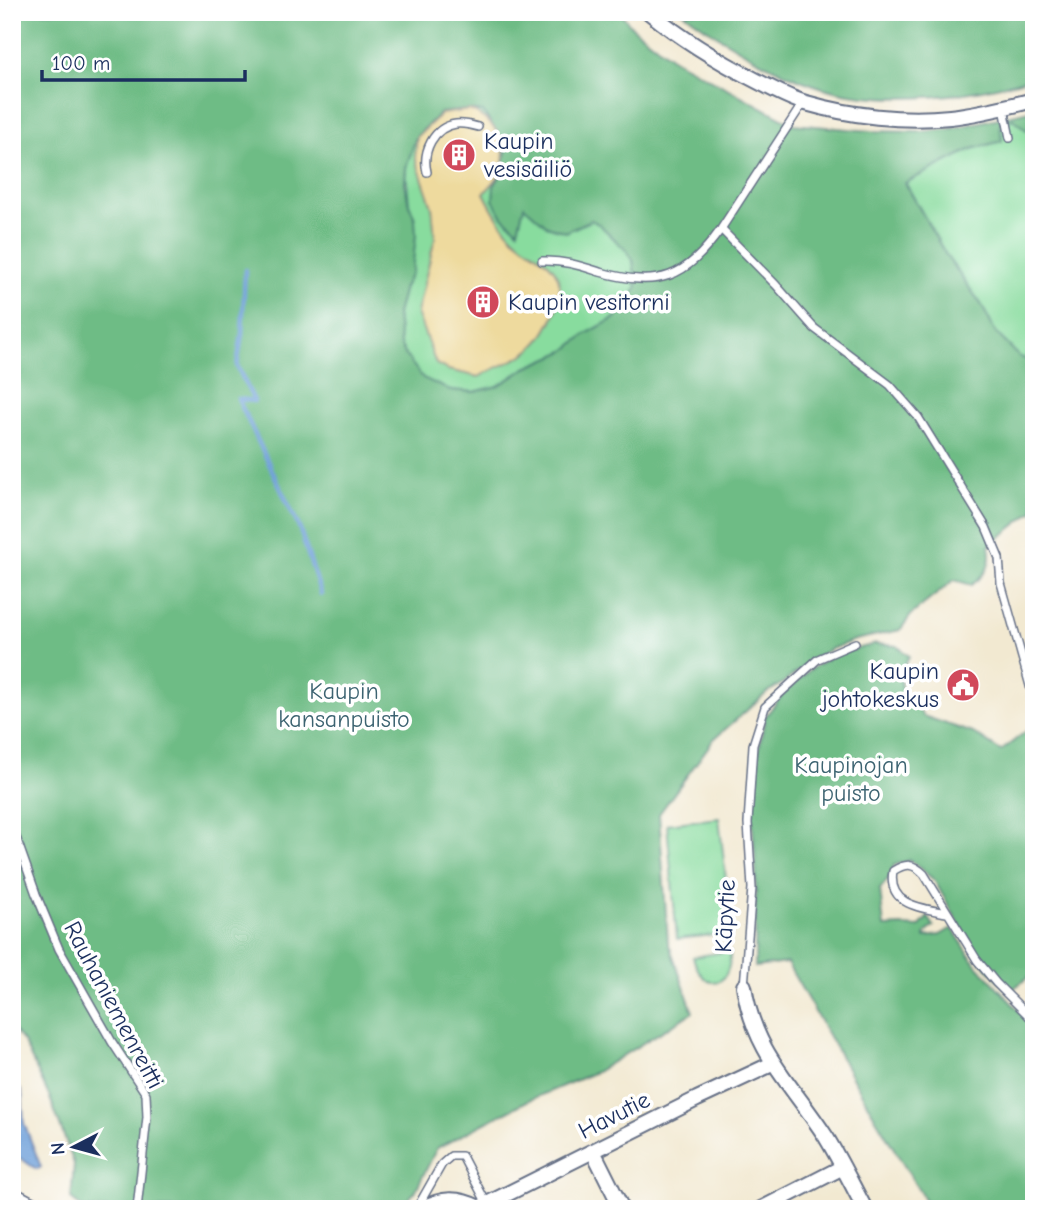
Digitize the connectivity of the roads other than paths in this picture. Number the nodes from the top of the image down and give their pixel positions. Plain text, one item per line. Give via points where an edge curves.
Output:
1 (649, 12) edge
2 (1034, 100) edge
3 (803, 103) junction
4 (1003, 107) junction
5 (478, 127) dead end
6 (1010, 138) dead end
7 (427, 172) dead end
8 (721, 229) junction
9 (542, 261) dead end
10 (855, 643) dead end
11 (1034, 700) edge
12 (12, 825) edge
13 (947, 913) junction
14 (744, 986) joint
15 (1034, 1021) edge
16 (772, 1064) junction
17 (593, 1151) junction
18 (843, 1167) junction
19 (12, 1190) edge
20 (25, 1197) junction
21 (481, 1207) edge
22 (20, 1209) edge
23 (48, 1209) edge
24 (138, 1209) edge
25 (419, 1209) edge
26 (622, 1209) edge
27 (761, 1209) edge
28 (865, 1209) edge

1 - 3 street via 694,47
2 - 4 street
3 - 4 street via 871,116 917,118
3 - 8 lane
4 - 6 lane
5 - 7 lane via 455,124 438,133 426,151
8 - 9 lane via 690,266 670,275 638,280
8 - 11 lane via 814,328 890,385 918,416 986,527 999,558 1001,583
10 - 14 lane, Käpytie via 818,659 765,707 753,745 748,823 752,888
12 - 24 lane, Rauhaniemenreitti via 59,949 146,1094
13 - 13 lane via 916,866 904,864 894,871 892,882 901,899
13 - 15 lane via 977,960
14 - 16 street, Käpytie via 748,1011
16 - 17 street, Havutie
16 - 18 street, Käpytie
17 - 21 street, Havutie
17 - 26 street
18 - 27 street
18 - 28 street, Käpytie
19 - 20 lane
20 - 22 lane
20 - 23 lane
21 - 25 street via 445,1199
21 - 25 lane via 462,1156 451,1156 442,1164

